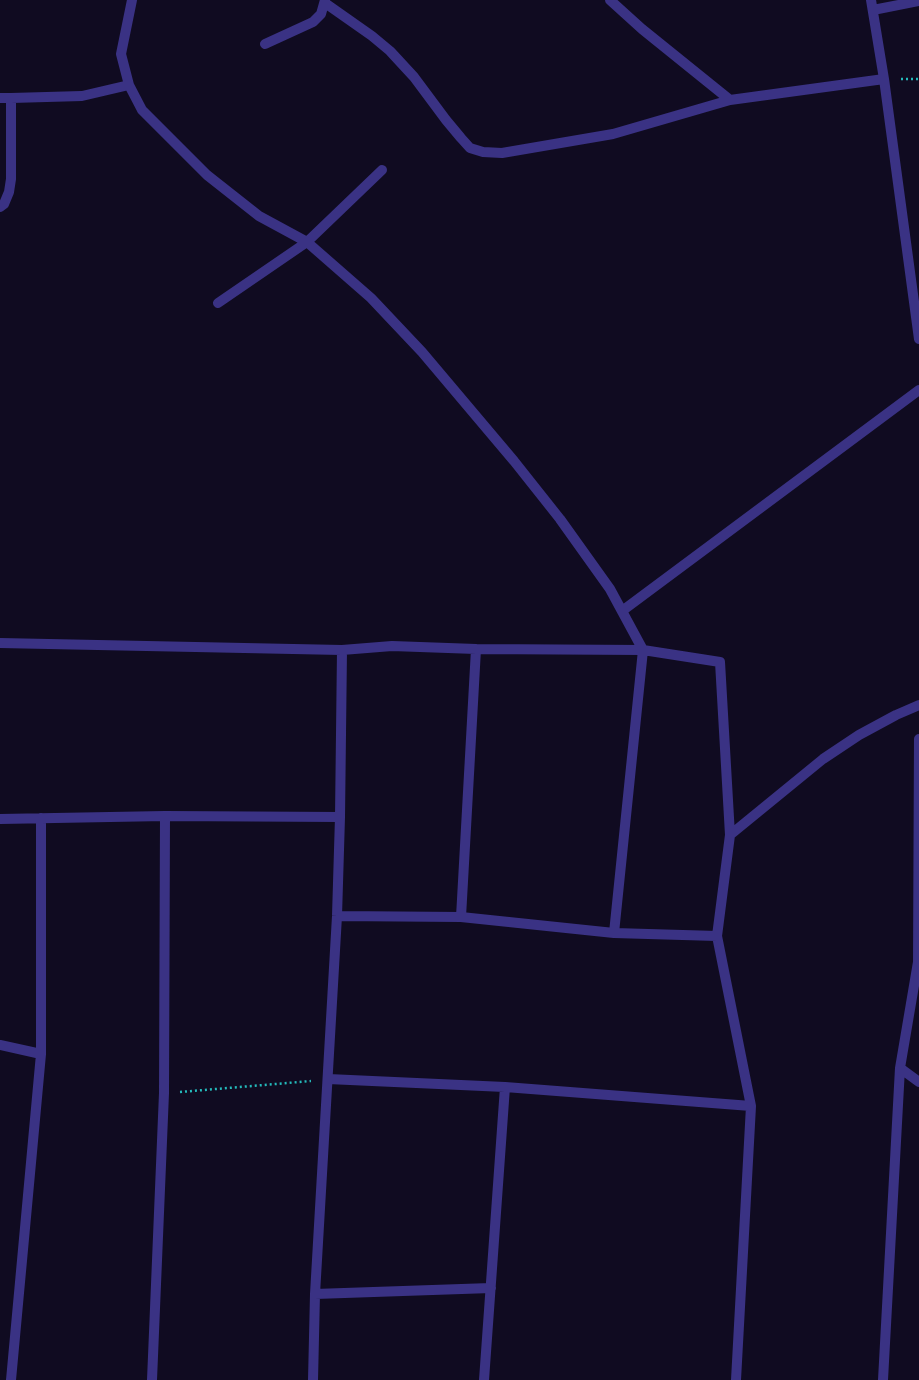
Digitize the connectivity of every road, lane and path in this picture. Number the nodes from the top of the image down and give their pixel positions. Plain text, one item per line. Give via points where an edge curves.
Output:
1 (132, 0) edge
2 (610, 0) edge
3 (325, 1) edge
4 (919, 1) edge
5 (872, 5) edge
6 (264, 44) dead end
7 (884, 79) junction
8 (129, 85) junction
9 (0, 98) edge
10 (11, 98) junction
11 (730, 100) junction
12 (382, 170) dead end
13 (0, 207) edge
14 (307, 242) junction
15 (218, 303) dead end
16 (919, 339) edge
17 (919, 390) edge
18 (622, 611) junction
19 (0, 643) edge
20 (476, 649) junction
21 (342, 650) junction
22 (644, 650) junction
23 (919, 705) edge
24 (919, 739) edge
25 (165, 816) junction
26 (340, 817) junction
27 (41, 818) junction
28 (0, 819) edge
29 (730, 835) junction
30 (337, 916) junction
31 (461, 917) junction
32 (614, 933) junction
33 (717, 936) junction
34 (918, 962) edge
35 (0, 1045) edge
36 (40, 1054) junction
37 (900, 1068) junction
38 (328, 1079) junction
39 (919, 1082) edge
40 (505, 1087) junction
41 (164, 1093) junction
42 (751, 1106) junction
43 (491, 1288) junction
44 (315, 1294) junction
45 (12, 1380) edge
46 (152, 1380) edge
47 (313, 1380) edge
48 (484, 1380) edge
49 (736, 1380) edge
50 (882, 1380) edge

1 - 8 street via 121,54
2 - 11 street
3 - 6 street via 321,14 312,22
3 - 11 street via 390,51 414,76 470,148 483,152 502,153 613,134
4 - 5 street
5 - 7 street
7 - 11 street
7 - 16 street
8 - 10 street via 82,96
8 - 14 street via 142,110 207,175 259,216
9 - 10 street
10 - 13 street via 11,179 9,192
12 - 14 street
14 - 15 street
14 - 18 street via 371,298 422,352 560,519 610,589
17 - 18 street
18 - 22 street
19 - 21 street
20 - 21 street via 392,646
20 - 22 street
20 - 31 street
21 - 26 street
22 - 29 street via 720,662
22 - 32 street
23 - 29 street via 859,735 823,759
24 - 34 street
25 - 26 street
25 - 27 street
25 - 41 street
26 - 30 street
27 - 28 street
27 - 36 street
29 - 33 street
30 - 31 street
30 - 38 street
31 - 32 street
32 - 33 street
33 - 42 street
34 - 37 street
35 - 36 street
36 - 45 street
37 - 39 street
37 - 50 street
38 - 40 street
38 - 41 path
38 - 44 street
40 - 42 street
40 - 43 street
41 - 46 street
42 - 49 street
43 - 44 street
43 - 48 street
44 - 47 street

